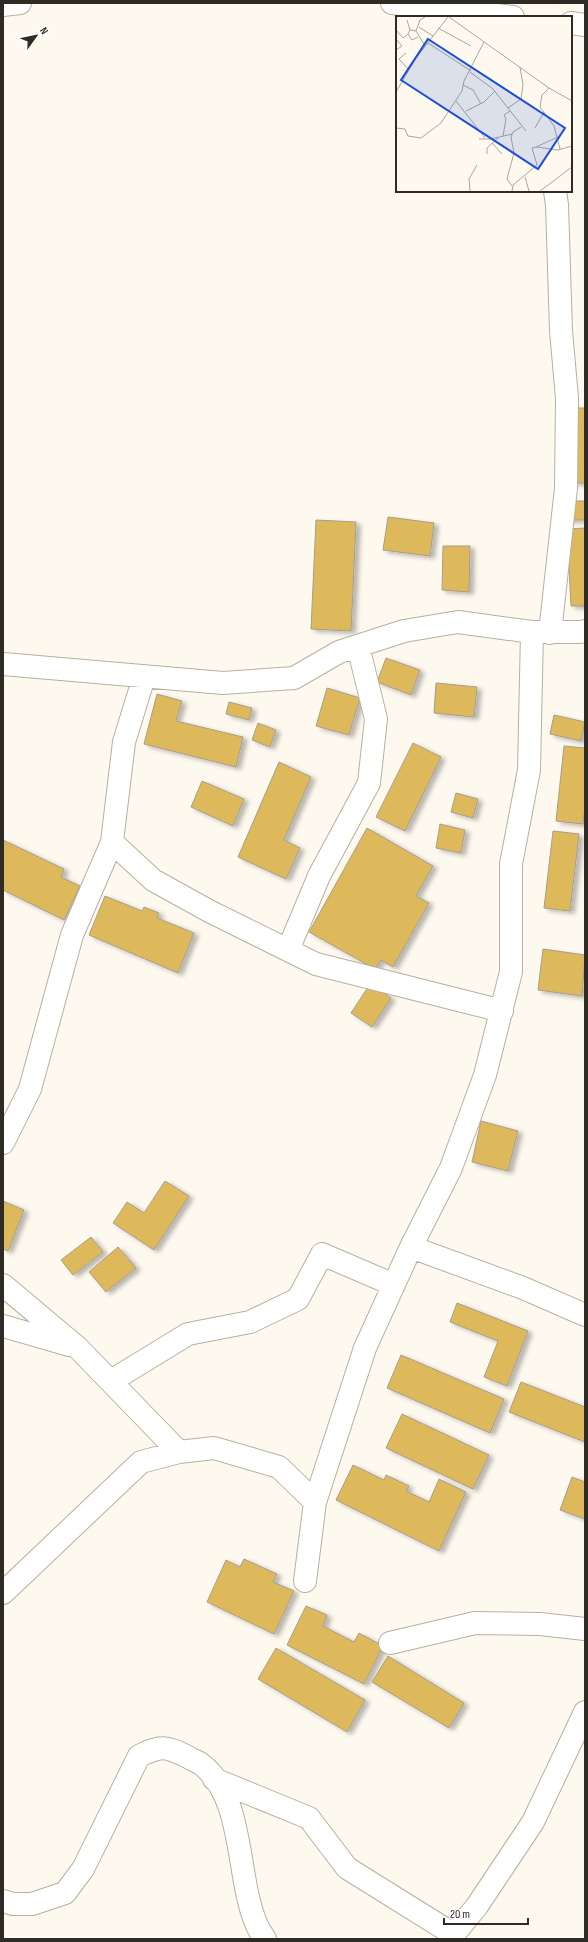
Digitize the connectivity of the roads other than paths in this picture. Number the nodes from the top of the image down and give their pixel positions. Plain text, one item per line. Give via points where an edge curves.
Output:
1 (20, 3) edge
2 (392, 3) edge
3 (3, 5) edge
4 (503, 12) edge
5 (572, 23) edge
6 (585, 25) edge
7 (554, 192) edge
8 (585, 631) edge
9 (541, 632) junction
10 (358, 646) junction
11 (3, 664) edge
12 (144, 677) junction
13 (112, 842) junction
14 (288, 950) junction
15 (502, 1011) junction
16 (3, 1143) edge
17 (411, 1247) junction
18 (3, 1285) edge
19 (394, 1285) junction
20 (585, 1315) edge
21 (3, 1326) edge
22 (78, 1348) junction
23 (111, 1380) junction
24 (179, 1452) junction
25 (315, 1502) junction
26 (305, 1581) dead end
27 (3, 1593) edge
28 (585, 1629) edge
29 (390, 1644) dead end
30 (585, 1712) edge
31 (214, 1779) junction
32 (3, 1901) edge
33 (452, 1937) edge
34 (265, 1939) edge

1 - 3 street
2 - 4 street
5 - 6 street
7 - 9 street via 567,398 566,488
8 - 9 street
9 - 10 street via 458,622 404,631
9 - 15 street via 529,770 511,864 511,972
10 - 12 street via 339,652 294,678 223,683
10 - 14 street via 376,719 369,783 319,876
11 - 12 street
12 - 13 street via 124,742
13 - 14 street via 153,880
13 - 16 street via 72,935 30,1089
14 - 15 street via 316,964
15 - 17 street via 485,1075 451,1168
17 - 19 street
17 - 20 street via 523,1288
18 - 22 street
19 - 23 street via 322,1254 298,1300 250,1322 188,1334
19 - 25 street via 365,1348
21 - 22 street
22 - 23 street
23 - 24 street
24 - 25 street via 214,1448 279,1467
24 - 27 street via 141,1462
25 - 26 street
28 - 29 street via 540,1624 475,1623
30 - 33 street via 533,1822 477,1906
31 - 32 street via 201,1764 169,1748 155,1749 139,1756 83,1869 64,1893 32,1904 12,1904
31 - 33 street via 309,1818 347,1868
31 - 34 street via 219,1784 234,1821 245,1885 256,1924

